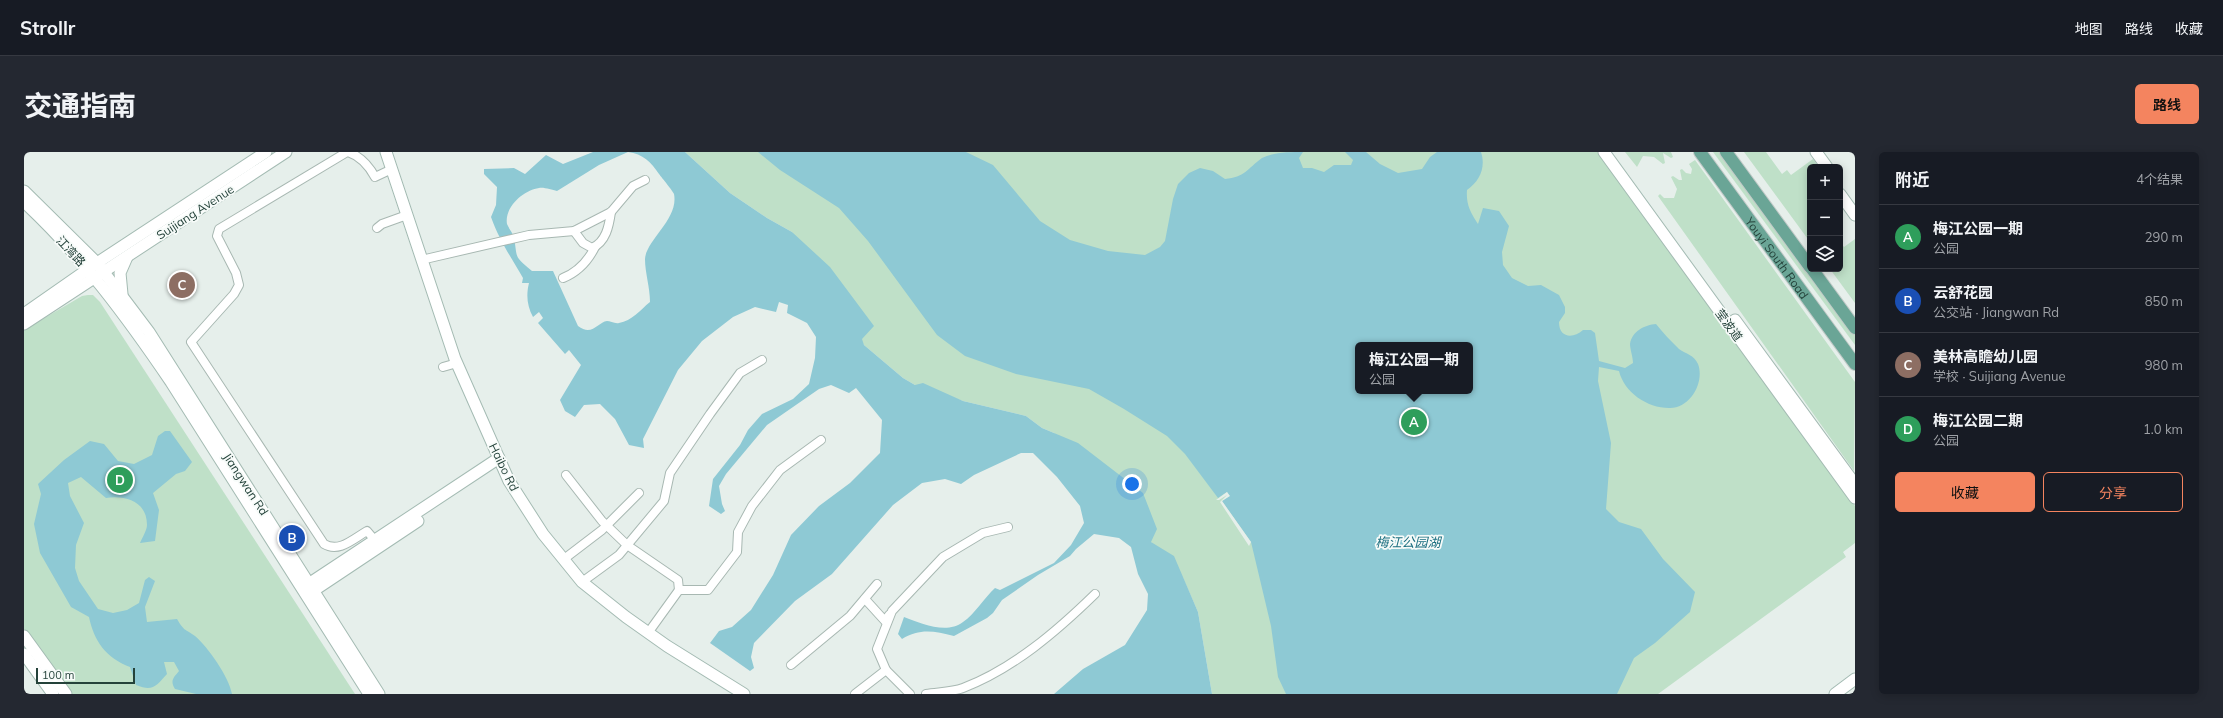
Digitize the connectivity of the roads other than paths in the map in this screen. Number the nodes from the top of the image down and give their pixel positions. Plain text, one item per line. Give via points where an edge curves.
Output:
1 (266, 152) edge
2 (286, 152) edge
3 (348, 152) edge
4 (386, 152) edge
5 (1604, 152) edge
6 (1612, 152) edge
7 (1700, 152) edge
8 (1726, 152) edge
9 (1810, 152) edge
10 (1816, 152) edge
11 (1818, 164) edge
12 (1825, 164) edge
13 (392, 169) junction
14 (645, 180) dead end
15 (1843, 189) edge
16 (24, 191) edge
17 (1843, 198) edge
18 (24, 202) edge
19 (1855, 205) edge
20 (611, 212) junction
21 (407, 215) junction
22 (1855, 215) edge
23 (377, 228) dead end
24 (574, 231) junction
25 (595, 247) junction
26 (125, 251) junction
27 (422, 260) junction
28 (1807, 263) edge
29 (1814, 272) edge
30 (100, 275) junction
31 (564, 278) dead end
32 (70, 289) junction
33 (119, 299) junction
34 (24, 314) edge
35 (24, 324) edge
36 (1855, 328) edge
37 (762, 360) dead end
38 (457, 363) junction
39 (1855, 364) edge
40 (443, 367) dead end
41 (821, 440) dead end
42 (500, 461) junction
43 (566, 475) dead end
44 (1855, 484) edge
45 (639, 493) dead end
46 (1855, 498) edge
47 (607, 525) junction
48 (1008, 528) dead end
49 (377, 543) junction
50 (627, 545) junction
51 (564, 559) junction
52 (582, 582) junction
53 (877, 584) dead end
54 (308, 589) junction
55 (679, 590) junction
56 (1095, 594) dead end
57 (865, 599) junction
58 (892, 610) junction
59 (648, 633) junction
60 (24, 636) edge
61 (24, 654) edge
62 (791, 665) dead end
63 (886, 670) junction
64 (1855, 679) edge
65 (53, 694) edge
66 (66, 694) edge
67 (369, 694) edge
68 (379, 694) edge
69 (744, 694) edge
70 (855, 694) edge
71 (910, 694) edge
72 (926, 694) edge
73 (1834, 694) edge

1 - 26 street, Suijiang Avenue
2 - 26 street, Suijiang Avenue
3 - 13 street via 355,154 371,168 375,177
3 - 49 street via 234,218 220,229 217,236 236,273 239,285 191,342 324,544 331,548 341,547 367,531
4 - 13 street, Haibo Rd
5 - 46 street, 莹波道
6 - 44 street, 莹波道
7 - 39 main road, Youyi South Road
8 - 28 main road, Youyi South Road
9 - 11 street
10 - 12 street
13 - 21 street, Haibo Rd
14 - 20 street via 633,186
15 - 19 street
16 - 30 street
17 - 22 street
18 - 30 street, 江湾路
20 - 24 street
20 - 25 street via 607,230 600,244
21 - 23 street
21 - 27 street, Haibo Rd
24 - 25 street via 583,243
24 - 27 street via 521,237
25 - 31 street via 589,260
26 - 30 street
26 - 33 street via 120,273
27 - 38 street, Haibo Rd
29 - 36 main road, Youyi South Road
30 - 32 street
30 - 33 street, 江湾路
32 - 33 street via 96,289
32 - 34 street
32 - 35 street
33 - 54 street, Jiangwan Rd
37 - 50 street via 740,372 670,473 664,501
38 - 40 street
38 - 42 street, Haibo Rd
41 - 55 street via 780,470 752,506 738,532 737,552 708,590
42 - 49 street
42 - 51 street, Haibo Rd via 509,481 543,534
43 - 47 street
45 - 47 street
47 - 50 street
47 - 51 street
48 - 58 street via 983,533 942,557
49 - 54 street
50 - 52 street
50 - 55 street via 678,580
51 - 52 street, Haibo Rd
52 - 59 street, Haibo Rd
53 - 57 street
54 - 67 street, Jiangwan Rd
54 - 68 street, Jiangwan Rd
55 - 59 street
56 - 72 street via 1057,629 997,671 962,688
57 - 58 street via 885,621
57 - 62 street via 850,616
58 - 63 street via 877,649
59 - 69 street, Haibo Rd
60 - 66 street
61 - 65 street
63 - 70 street
63 - 71 street
64 - 73 street

